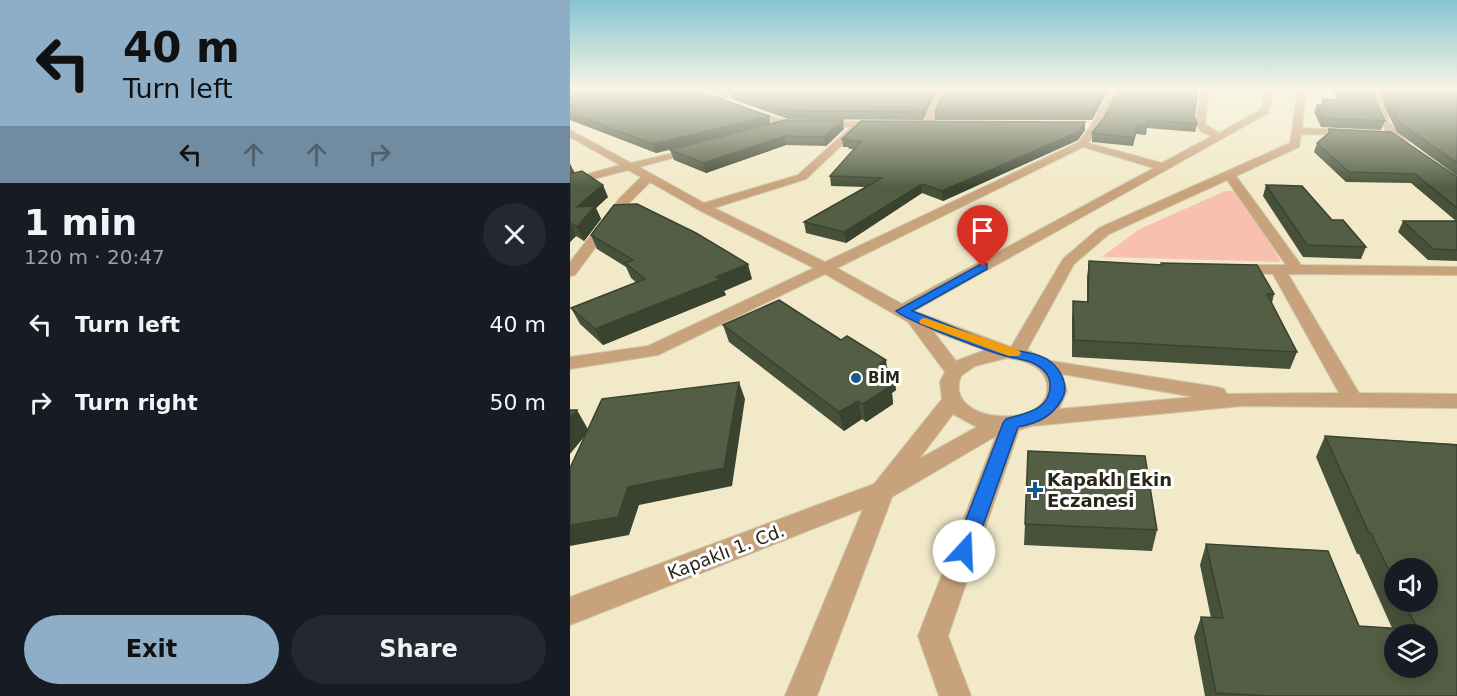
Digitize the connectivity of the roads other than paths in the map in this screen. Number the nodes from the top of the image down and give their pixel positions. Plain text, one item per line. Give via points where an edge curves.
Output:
1 (783, 122) edge
2 (1092, 122) edge
3 (1200, 122) edge
4 (1243, 122) edge
5 (1298, 122) edge
6 (1385, 122) edge
7 (787, 124) junction
8 (859, 124) junction
9 (893, 124) edge
10 (916, 124) edge
11 (927, 124) joint
12 (938, 124) edge
13 (764, 130) edge
14 (1297, 131) junction
15 (570, 133) edge
16 (1356, 134) edge
17 (1379, 135) edge
18 (1391, 135) junction
19 (1219, 136) junction
20 (1082, 144) junction
21 (709, 145) edge
22 (1418, 156) edge
23 (631, 166) junction
24 (1163, 167) junction
25 (1229, 174) junction
26 (649, 176) junction
27 (570, 182) edge
28 (703, 207) junction
29 (1068, 262) junction
30 (1092, 263) edge
31 (826, 268) junction
32 (1221, 268) edge
33 (1279, 271) junction
34 (1299, 271) junction
35 (1457, 271) edge
36 (570, 272) edge
37 (908, 314) junction
38 (1012, 353) junction
39 (570, 363) edge
40 (1048, 366) junction
41 (955, 372) junction
42 (1242, 399) junction
43 (1353, 400) junction
44 (952, 401) junction
45 (1457, 401) edge
46 (1015, 422) junction
47 (882, 491) junction
48 (570, 611) edge
49 (801, 696) edge
50 (955, 696) edge

1 - 7 street
2 - 20 street
3 - 19 street via 1204,130
4 - 19 street
5 - 14 street
6 - 18 street
7 - 8 street
7 - 13 street
8 - 9 street
8 - 28 street via 802,177
10 - 11 street
11 - 12 street
14 - 16 street
14 - 25 street via 1295,145
15 - 23 street
17 - 18 street
18 - 22 street
19 - 24 street
20 - 24 street
20 - 31 street
21 - 23 street
23 - 26 street
23 - 27 street
24 - 37 street
25 - 29 street via 1104,231
25 - 34 street
26 - 28 street
26 - 36 street via 623,202
28 - 31 street
29 - 30 street
29 - 38 street
31 - 37 street
31 - 39 street via 652,351
32 - 33 street
33 - 34 street
33 - 43 street
34 - 35 street
37 - 38 street
37 - 41 street
38 - 40 street
38 - 41 street via 987,354 968,361
40 - 42 street
40 - 46 street via 1057,379 1058,394 1049,408
41 - 44 street via 949,387
42 - 43 street
42 - 46 street
43 - 45 street
44 - 46 street via 965,414 985,422
44 - 47 street
46 - 47 street, Kapaklı 1. Cd.
46 - 50 street via 933,636
47 - 48 street, Kapaklı 1. Cd.
47 - 49 street

